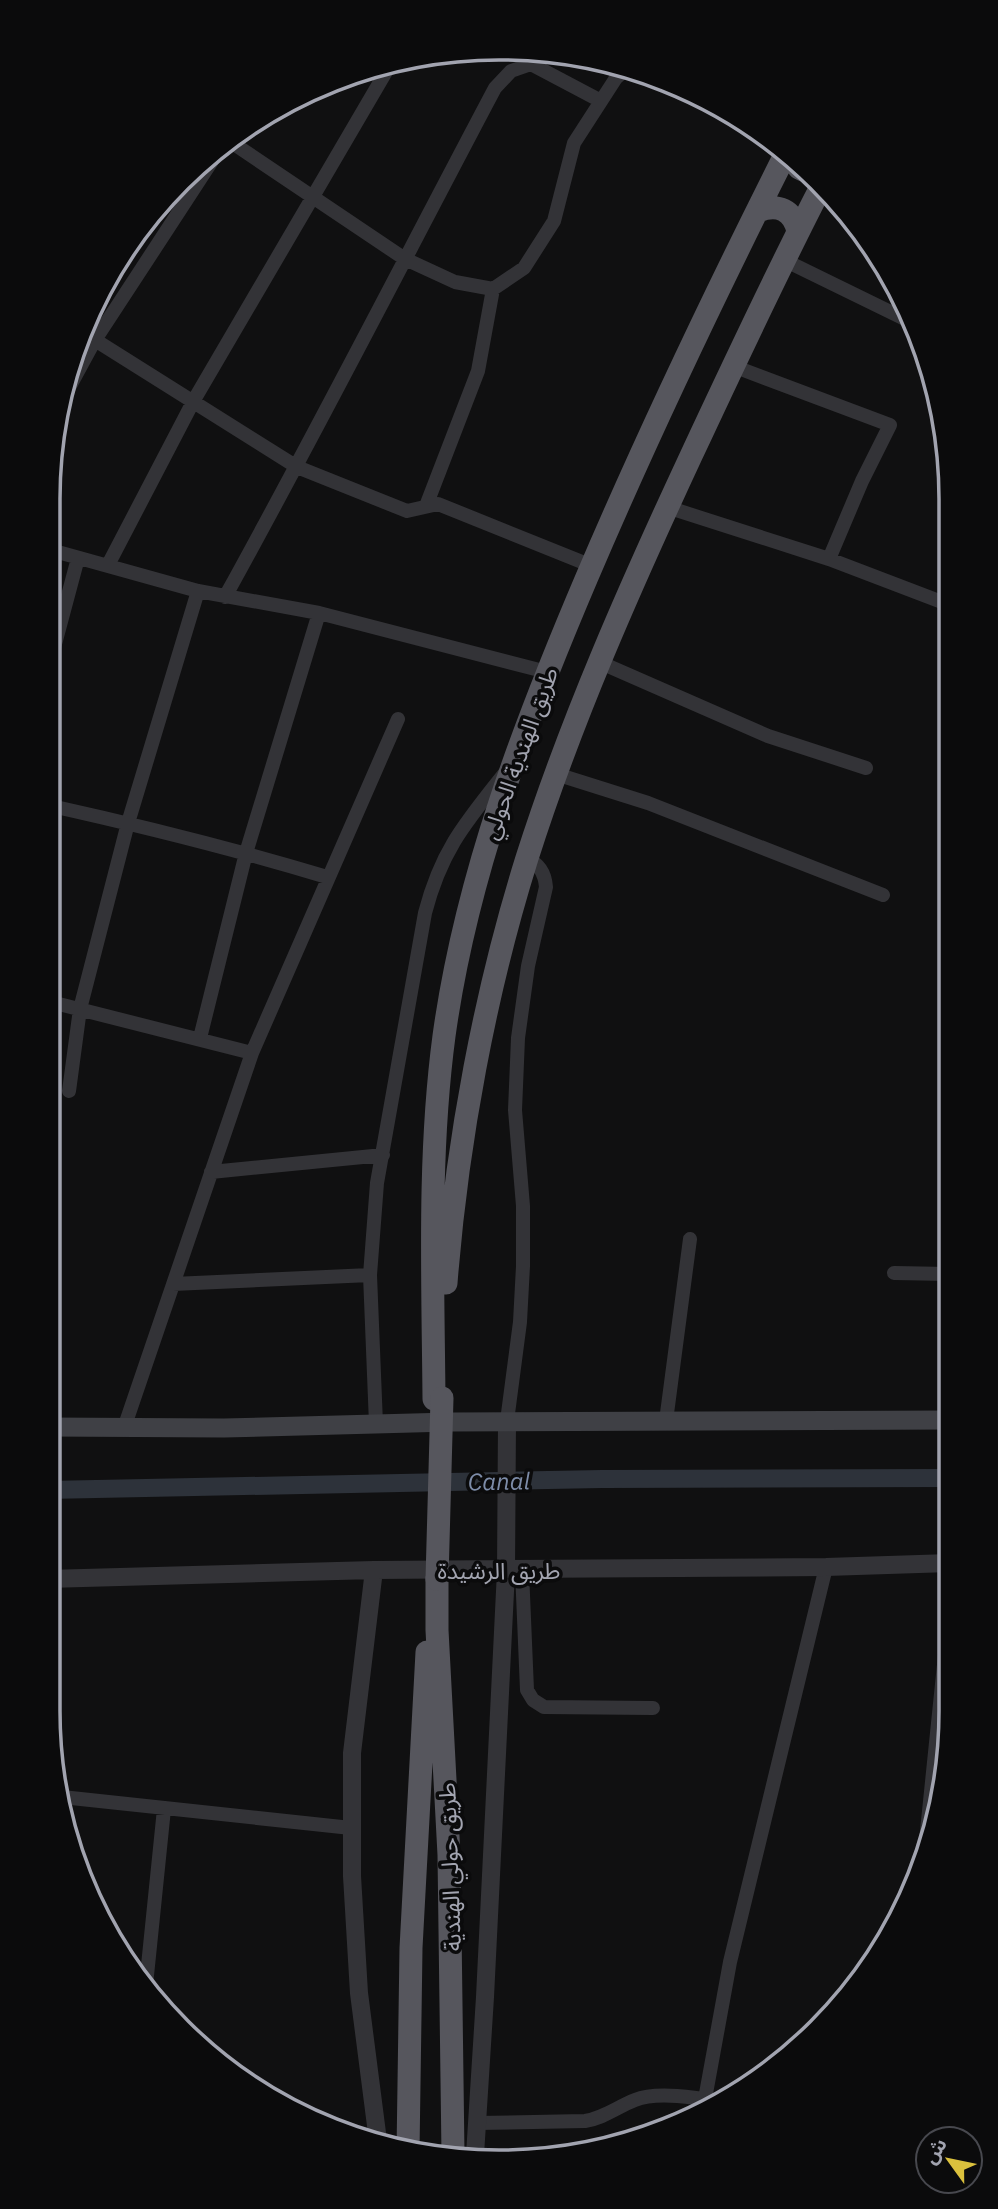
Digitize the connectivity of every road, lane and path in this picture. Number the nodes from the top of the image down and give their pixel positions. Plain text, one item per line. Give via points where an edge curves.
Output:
1 (385, 74) edge
2 (618, 76) edge
3 (601, 101) junction
4 (237, 146) edge
5 (781, 162) edge
6 (202, 175) edge
7 (817, 195) edge
8 (313, 197) junction
9 (758, 211) junction
10 (798, 231) junction
11 (405, 258) junction
12 (784, 260) junction
13 (494, 289) junction
14 (898, 316) edge
15 (96, 329) edge
16 (85, 352) edge
17 (733, 366) junction
18 (194, 400) junction
19 (298, 467) junction
20 (426, 506) junction
21 (667, 507) junction
22 (60, 553) edge
23 (78, 558) junction
24 (829, 559) junction
25 (108, 565) junction
26 (592, 566) junction
27 (198, 591) junction
28 (225, 597) junction
29 (939, 601) edge
30 (319, 612) junction
31 (60, 625) edge
32 (599, 662) junction
33 (547, 672) junction
34 (398, 719) dead end
35 (512, 763) junction
36 (866, 768) dead end
37 (556, 774) junction
38 (60, 808) edge
39 (128, 822) junction
40 (246, 853) junction
41 (527, 859) junction
42 (327, 877) junction
43 (883, 895) dead end
44 (60, 1004) edge
45 (80, 1009) junction
46 (200, 1038) junction
47 (252, 1053) junction
48 (69, 1091) dead end
49 (383, 1155) junction
50 (211, 1172) junction
51 (690, 1239) dead end
52 (894, 1273) dead end
53 (939, 1274) edge
54 (370, 1275) junction
55 (173, 1284) junction
56 (438, 1398) junction
57 (939, 1420) edge
58 (508, 1421) junction
59 (666, 1421) junction
60 (376, 1424) junction
61 (60, 1427) edge
62 (124, 1427) junction
63 (939, 1563) edge
64 (826, 1567) junction
65 (374, 1570) junction
66 (511, 1571) junction
67 (60, 1579) edge
68 (434, 1579) junction
69 (653, 1708) dead end
70 (939, 1715) edge
71 (931, 1788) edge
72 (68, 1798) edge
73 (164, 1809) junction
74 (351, 1828) junction
75 (147, 1974) edge
76 (705, 2098) edge
77 (703, 2099) edge
78 (477, 2123) junction
79 (373, 2131) edge
80 (408, 2140) edge
81 (453, 2147) edge
82 (475, 2149) edge

1 - 8 street
2 - 3 street
3 - 11 street via 531,64 511,71 495,88
3 - 13 street via 574,143 554,220 524,268
4 - 8 street
5 - 9 highway, طريق الهندية الحولي
6 - 15 street
7 - 10 highway, طريق الهندية الحولي
8 - 11 street
8 - 18 street
9 - 10 highway via 779,207 789,212
9 - 26 highway, طريق الهندية الحولي
10 - 12 highway, طريق الهندية الحولي
11 - 13 street via 455,282
11 - 19 street
12 - 14 street
12 - 17 highway, طريق الهندية الحولي
13 - 20 street via 478,371
15 - 16 street
15 - 18 street
17 - 21 highway, طريق الهندية الحولي
17 - 24 street via 890,425
18 - 19 street
18 - 25 street
19 - 20 street via 407,511
19 - 28 street
20 - 26 street via 438,504
21 - 24 street
21 - 32 highway, طريق الهندية الحولي
22 - 23 street
23 - 25 street
23 - 31 street
24 - 29 street
25 - 27 street
26 - 33 highway, طريق الهندية الحولي
27 - 28 street
27 - 39 street
28 - 30 street
30 - 33 street
30 - 40 street
32 - 36 street via 768,736
32 - 37 highway, طريق الهندية الحولي
33 - 35 highway, طريق الهندية الحولي
34 - 42 street
35 - 49 street via 460,828 431,891
35 - 56 highway, طريق الهندية الحولي via 472,897 444,1036 434,1163
37 - 41 highway, طريق الهندية الحولي
37 - 43 street via 648,803
38 - 39 street
39 - 40 street
39 - 45 street
40 - 42 street
40 - 46 street
41 - 56 highway, طريق الهندية الحولي via 495,979 455,1190
41 - 58 street via 540,868 546,887 518,1038 515,1111 523,1195 523,1266
42 - 47 street
44 - 45 street
45 - 46 street
45 - 48 street
46 - 47 street
47 - 50 street
49 - 50 street
49 - 54 street
50 - 55 street
51 - 59 street
52 - 53 street
54 - 55 street
54 - 60 street
55 - 62 street
56 - 68 highway
57 - 59 main road
58 - 59 main road
58 - 60 main road
58 - 66 street
60 - 62 main road
61 - 62 main road
63 - 64 street, طريق الرشيدة
64 - 66 street, طريق الرشيدة
64 - 76 street via 730,1962
65 - 66 street, طريق الرشيدة
65 - 67 street, طريق الرشيدة
65 - 74 street via 352,1753
66 - 69 street via 527,1690 533,1700 544,1707
66 - 78 street
68 - 80 highway, طريق حولي الهندية via 411,1948
68 - 81 highway, طريق حولي الهندية via 449,1855
70 - 71 street
72 - 73 street
73 - 74 street
73 - 75 street
74 - 79 street via 359,1993
77 - 78 street via 649,2095 585,2121
78 - 82 street

